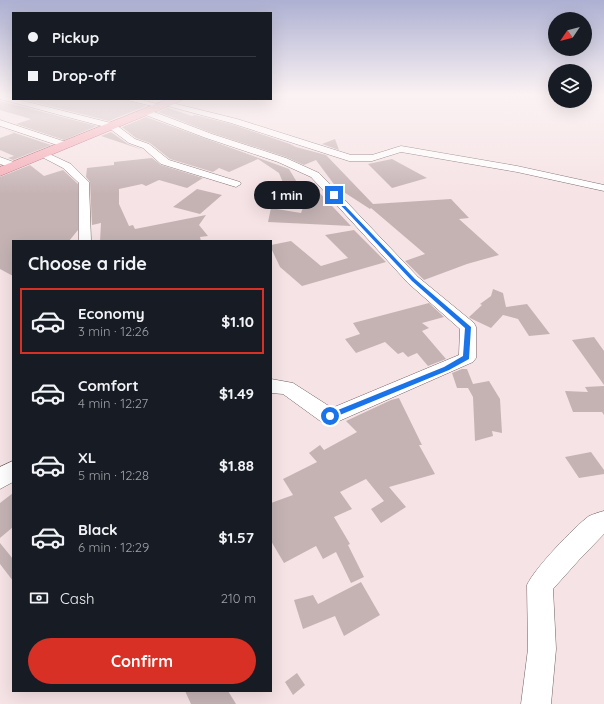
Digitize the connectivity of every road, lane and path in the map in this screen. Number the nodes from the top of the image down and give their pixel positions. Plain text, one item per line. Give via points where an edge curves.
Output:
1 (12, 128) edge
2 (108, 128) edge
3 (114, 128) edge
4 (188, 128) edge
5 (255, 128) edge
6 (66, 145) junction
7 (43, 154) junction
8 (0, 160) edge
9 (15, 166) junction
10 (0, 172) edge
11 (236, 184) dead end
12 (604, 188) edge
13 (85, 240) edge
14 (272, 386) edge
15 (12, 471) edge
16 (0, 479) edge
17 (604, 522) edge
18 (536, 704) edge

1 - 6 street
2 - 6 main road
3 - 11 street via 132,141 146,146 165,162
4 - 14 street via 315,174 414,280 468,327 467,358 330,416 287,388
5 - 12 street via 358,160 401,149 517,169
6 - 7 main road
7 - 9 main road
7 - 13 street via 67,166 84,182
8 - 9 street
9 - 10 main road
15 - 16 street
17 - 18 street via 598,524 570,551 540,585 542,649

